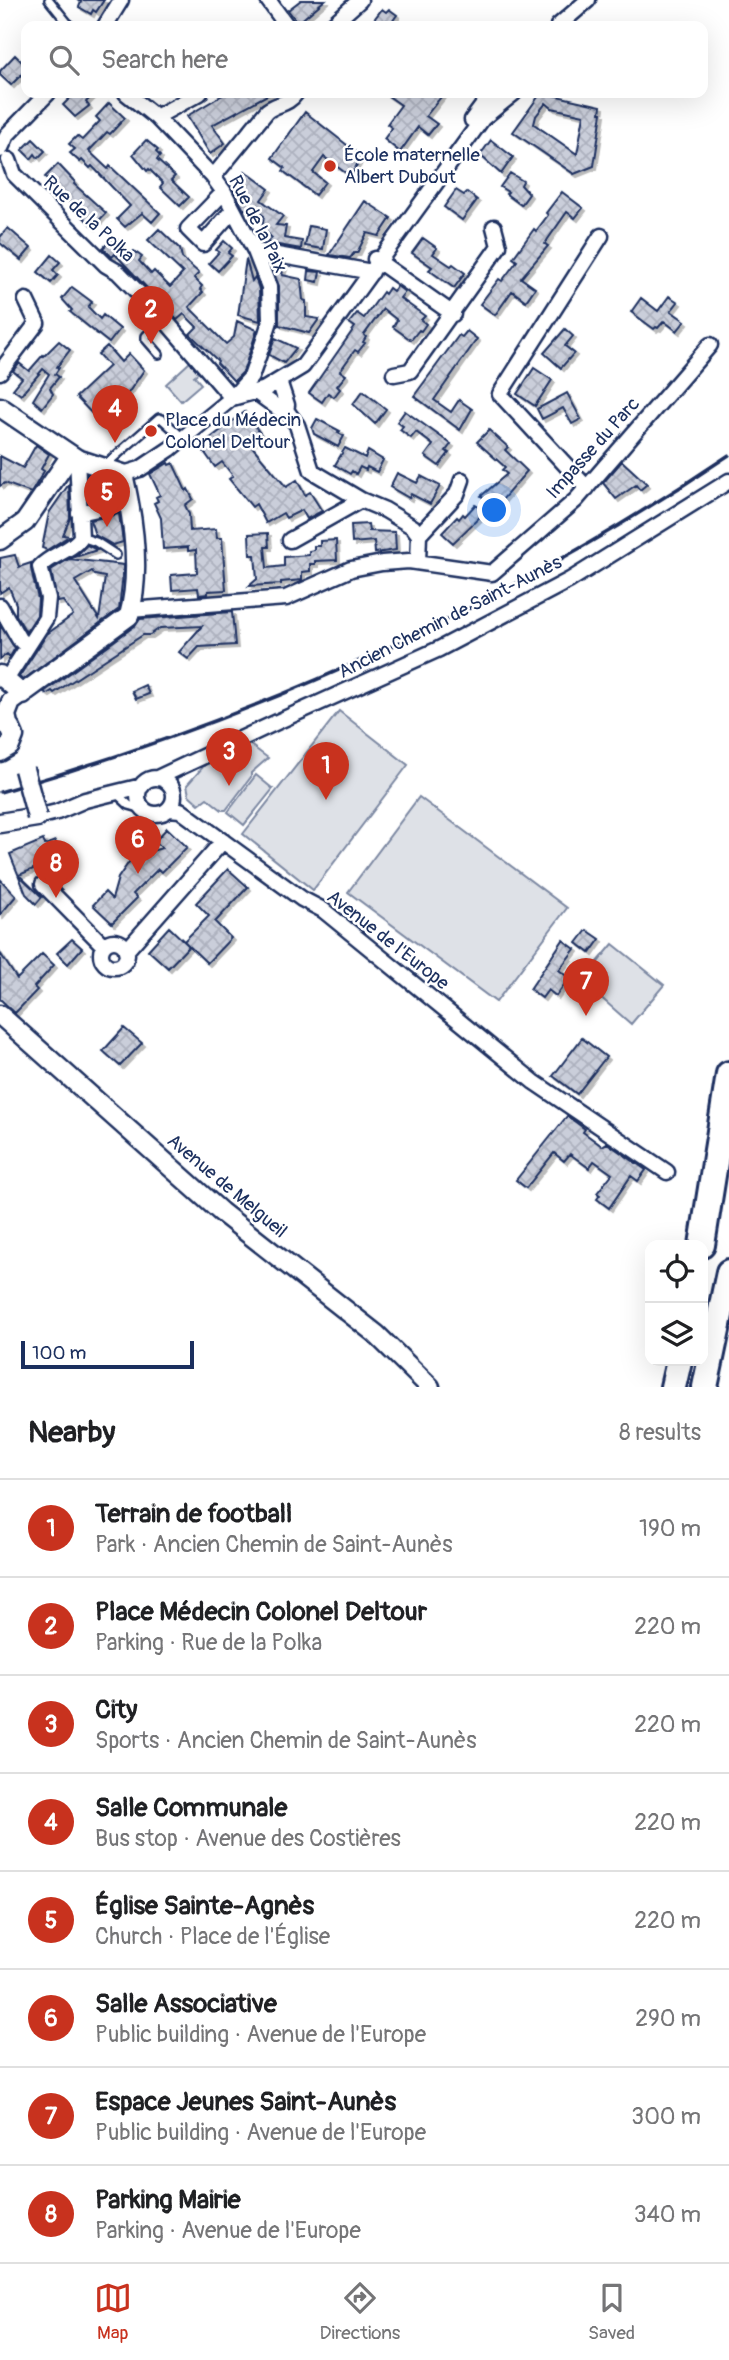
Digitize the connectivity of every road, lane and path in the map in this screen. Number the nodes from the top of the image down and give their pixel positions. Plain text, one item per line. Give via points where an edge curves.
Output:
1 (49, 0) edge
2 (121, 0) edge
3 (268, 0) edge
4 (360, 0) edge
5 (588, 0) edge
6 (596, 0) edge
7 (65, 21) edge
8 (108, 21) edge
9 (283, 21) edge
10 (337, 21) edge
11 (564, 21) edge
12 (573, 21) edge
13 (43, 98) edge
14 (132, 98) edge
15 (191, 98) edge
16 (292, 98) edge
17 (489, 98) edge
18 (508, 98) edge
19 (156, 117) junction
20 (4, 137) edge
21 (3, 163) edge
22 (213, 177) junction
23 (224, 192) junction
24 (233, 210) junction
25 (494, 227) dead end
26 (601, 236) dead end
27 (255, 251) junction
28 (374, 266) junction
29 (26, 300) dead end
30 (453, 314) junction
31 (164, 319) junction
32 (710, 345) dead end
33 (159, 354) dead end
34 (0, 372) edge
35 (394, 374) dead end
36 (279, 381) junction
37 (256, 392) junction
38 (232, 398) junction
39 (0, 407) edge
40 (286, 410) junction
41 (183, 439) junction
42 (74, 457) junction
43 (103, 466) junction
44 (123, 474) junction
45 (462, 480) dead end
46 (729, 481) edge
47 (587, 488) junction
48 (360, 500) junction
49 (130, 502) junction
50 (79, 513) junction
51 (419, 535) junction
52 (81, 537) junction
53 (0, 540) edge
54 (290, 540) dead end
55 (116, 555) dead end
56 (418, 562) junction
57 (0, 606) edge
58 (130, 610) junction
59 (27, 647) junction
60 (10, 683) edge
61 (0, 705) edge
62 (7, 727) edge
63 (0, 752) edge
64 (23, 768) junction
65 (179, 770) junction
66 (158, 778) junction
67 (173, 790) junction
68 (119, 791) junction
69 (141, 797) junction
70 (175, 809) junction
71 (37, 817) junction
72 (0, 823) edge
73 (221, 839) junction
74 (43, 884) dead end
75 (0, 1015) edge
76 (729, 1074) edge
77 (667, 1172) dead end
78 (703, 1240) edge
79 (729, 1272) edge
80 (678, 1366) edge
81 (430, 1387) edge
82 (673, 1387) edge
83 (705, 1387) edge

1 - 7 lane
2 - 8 street
3 - 9 street
4 - 10 street
5 - 11 street
6 - 12 street
13 - 20 street
14 - 19 street, Rue de la Paix
15 - 19 street
16 - 22 street via 267,111
17 - 28 street
18 - 28 street via 483,118
19 - 22 street, Rue de la Paix
20 - 21 street
21 - 31 street, Rue de la Polka
22 - 23 street, Rue de la Paix
23 - 24 street, Rue de la Paix
23 - 24 street via 188,229 203,244
24 - 27 street, Rue de la Paix
25 - 30 street via 499,246
26 - 47 street via 500,394
27 - 28 street
27 - 38 street, Rue de la Paix via 269,287 270,321 251,377
28 - 30 street
28 - 36 street via 297,370
29 - 34 street via 37,323
30 - 35 street via 411,371
31 - 33 lane via 146,336
31 - 38 street, Rue de la Polka
32 - 47 street, Impasse du Parc
36 - 37 street
36 - 40 street
37 - 38 street
37 - 40 street
38 - 41 street
39 - 42 street
40 - 48 street via 312,471
41 - 43 lane via 159,418
41 - 44 street via 139,469
42 - 43 street
42 - 50 street
42 - 53 street via 25,522
43 - 44 street
44 - 49 street
45 - 51 street via 457,494
46 - 65 street, Ancien Chemin de Saint-Aunès via 570,580 394,671
47 - 56 street, Impasse du Parc via 492,573
48 - 51 street via 385,510
48 - 54 street
49 - 50 street
49 - 58 street via 134,564
50 - 52 street
51 - 56 street
52 - 55 lane
52 - 59 street via 40,567 48,598 46,618
56 - 58 street, Impasse du Parc via 351,569 286,598
57 - 59 street
58 - 60 street via 126,619
59 - 60 street
60 - 61 street
60 - 62 street
62 - 63 street via 10,746
62 - 64 street
63 - 64 street via 14,757
64 - 71 street, bridge
65 - 66 street, Ancien Chemin de Saint-Aunès
65 - 67 street
66 - 67 street
66 - 69 street via 146,781
67 - 70 street
68 - 69 street
68 - 69 lane via 129,806
68 - 71 street
69 - 70 street via 153,814
70 - 73 street, Avenue de l'Europe
71 - 72 street
73 - 74 street via 116,947
73 - 77 street, Avenue de l'Europe via 302,900 323,910 534,1082
75 - 81 street, Avenue de Melgueil via 221,1212 376,1334
76 - 78 highway
79 - 83 highway
80 - 82 highway

